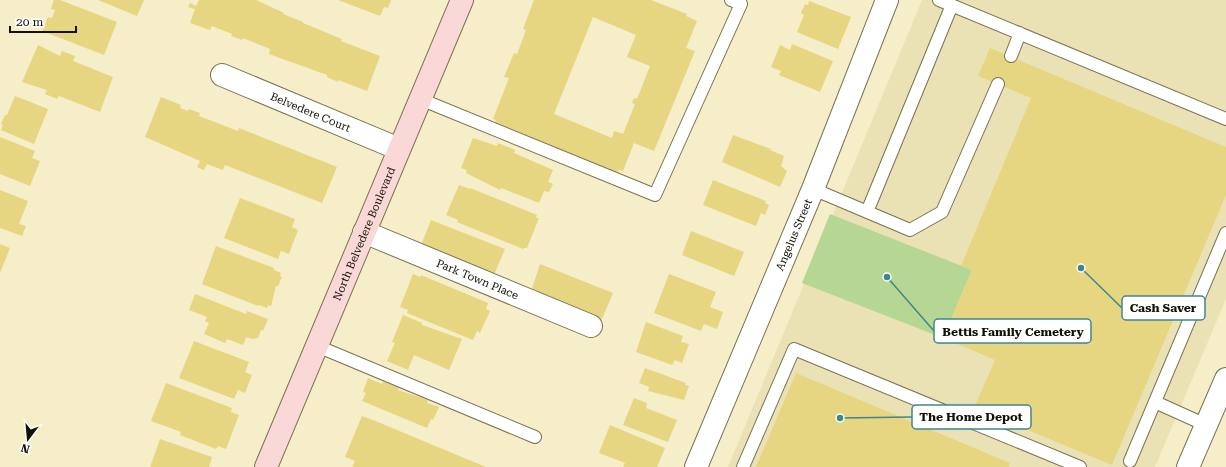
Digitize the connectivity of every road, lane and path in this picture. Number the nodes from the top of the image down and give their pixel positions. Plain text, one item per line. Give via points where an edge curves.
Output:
1 (462, 0) edge
2 (731, 0) edge
3 (887, 0) edge
4 (939, 0) edge
5 (952, 5) junction
6 (1020, 34) junction
7 (1010, 56) dead end
8 (222, 75) dead end
9 (998, 84) dead end
10 (420, 99) junction
11 (1226, 120) edge
12 (399, 149) junction
13 (813, 189) junction
14 (867, 212) junction
15 (364, 232) junction
16 (1226, 233) edge
17 (591, 326) dead end
18 (317, 346) junction
19 (1226, 379) edge
20 (1155, 402) junction
21 (1206, 425) junction
22 (535, 437) dead end
23 (1130, 461) dead end
24 (266, 467) edge
25 (696, 467) edge
26 (743, 467) edge
27 (1080, 467) edge
28 (1188, 467) edge

1 - 10 street, North Belvedere Boulevard
2 - 10 lane via 741,4 655,195
3 - 13 street, Angelus Street
4 - 5 lane
5 - 6 lane
5 - 14 lane
6 - 7 lane
6 - 11 lane
8 - 12 street, Belvedere Court
9 - 14 lane via 942,212 910,230
10 - 12 street, North Belvedere Boulevard
12 - 15 street, North Belvedere Boulevard
13 - 14 lane
13 - 25 street, Angelus Street
15 - 17 street, Park Town Place
15 - 18 street, North Belvedere Boulevard
16 - 20 lane
18 - 22 lane
18 - 24 street, North Belvedere Boulevard
19 - 21 street
20 - 21 lane
20 - 23 lane
21 - 28 street
26 - 27 lane via 794,349

